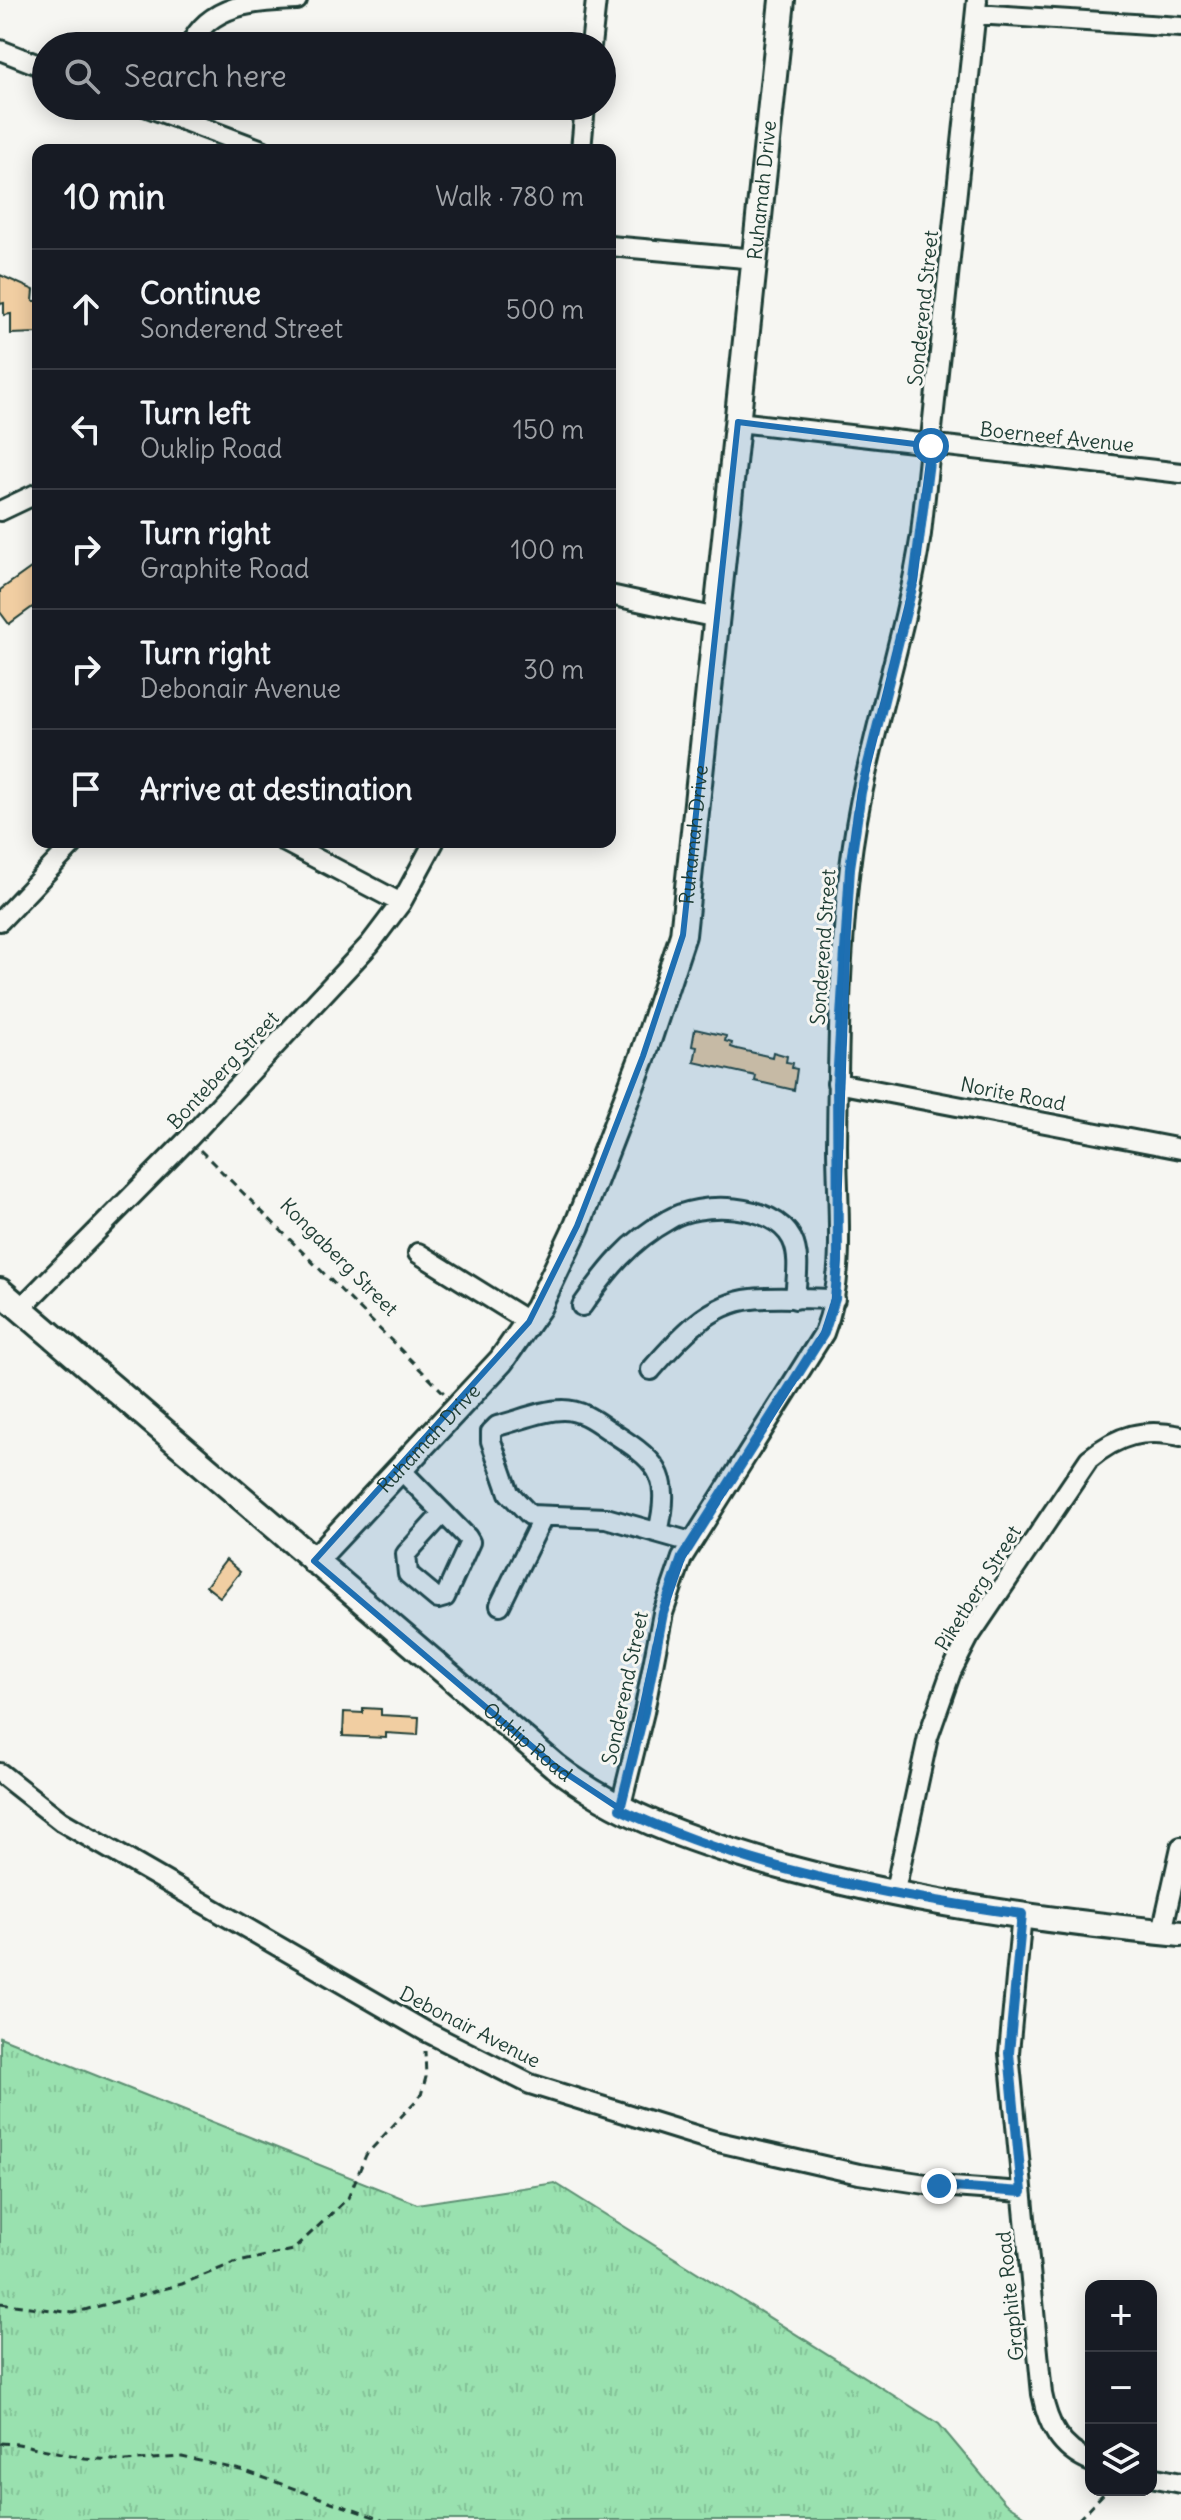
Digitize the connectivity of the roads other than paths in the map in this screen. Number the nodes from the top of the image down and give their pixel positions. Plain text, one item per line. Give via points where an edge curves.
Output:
1 (297, 0) edge
2 (596, 0) edge
3 (782, 0) edge
4 (976, 7) edge
5 (1181, 27) edge
6 (199, 32) edge
7 (593, 32) edge
8 (0, 50) edge
9 (32, 63) edge
10 (188, 120) edge
11 (584, 120) edge
12 (247, 144) edge
13 (582, 144) edge
14 (616, 247) edge
15 (756, 259) junction
16 (738, 422) junction
17 (931, 446) junction
18 (1180, 472) edge
19 (32, 496) edge
20 (0, 511) edge
21 (616, 596) edge
22 (717, 618) junction
23 (69, 848) edge
24 (296, 848) edge
25 (431, 848) edge
26 (401, 903) junction
27 (0, 921) edge
28 (837, 1083) junction
29 (1181, 1149) edge
30 (418, 1253) dead end
31 (0, 1291) edge
32 (795, 1299) junction
33 (835, 1299) junction
34 (582, 1306) dead end
35 (20, 1309) junction
36 (529, 1322) junction
37 (651, 1370) dead end
38 (1181, 1436) edge
39 (400, 1469) junction
40 (443, 1513) dead end
41 (543, 1517) junction
42 (658, 1532) junction
43 (691, 1542) junction
44 (314, 1561) junction
45 (500, 1605) dead end
46 (0, 1773) edge
47 (620, 1809) junction
48 (1181, 1847) edge
49 (894, 1895) junction
50 (1022, 1914) junction
51 (1172, 1933) edge
52 (1022, 2192) junction
53 (1085, 2458) edge
54 (1157, 2478) edge
55 (1181, 2483) edge

1 - 6 street via 224,10
2 - 7 street
3 - 15 street, Ruhamah Drive
4 - 5 street
4 - 17 street, Sonderend Street
8 - 9 street
10 - 12 street
11 - 13 street
14 - 15 street
15 - 16 street, Ruhamah Drive
16 - 17 street, Boerneef Avenue
16 - 22 street, Ruhamah Drive
17 - 18 street, Boerneef Avenue
17 - 28 street, Sonderend Street via 914,580 861,792 850,868
19 - 20 street
21 - 22 street
22 - 36 street, Ruhamah Drive via 683,935 648,1044 577,1226
23 - 27 street
24 - 26 street
25 - 26 street, Bonteberg Street
26 - 35 street, Bonteberg Street via 370,944 189,1138
28 - 29 street, Norite Road
28 - 33 street, Sonderend Street
30 - 36 street
31 - 35 street, Ouklip Road
32 - 33 street
32 - 34 street via 795,1250 784,1228 761,1215 721,1207 670,1218 638,1240 609,1267
32 - 37 street via 754,1299 712,1312
33 - 43 street, Sonderend Street via 824,1333
35 - 44 street, Ouklip Road
36 - 39 street, Ruhamah Drive via 501,1361
38 - 49 street, Piketberg Street via 1127,1436 1089,1459 969,1637 928,1737
39 - 40 street
39 - 44 street, Ruhamah Drive
41 - 42 street via 606,1518
41 - 42 street via 530,1515 509,1493 491,1432 497,1426 570,1410 651,1459 664,1499
41 - 45 street
42 - 43 street
43 - 47 street, Sonderend Street via 663,1613
44 - 47 street, Ouklip Road via 555,1766
46 - 52 street, Debonair Avenue via 61,1821 425,2031 530,2084 714,2141 889,2179
47 - 49 street, Ouklip Road via 712,1846
48 - 51 street
49 - 50 street, Ouklip Road
50 - 51 street, Ouklip Road
50 - 52 street, Graphite Road via 1009,2053
52 - 53 street, Graphite Road via 1045,2411 1066,2447
54 - 55 street

